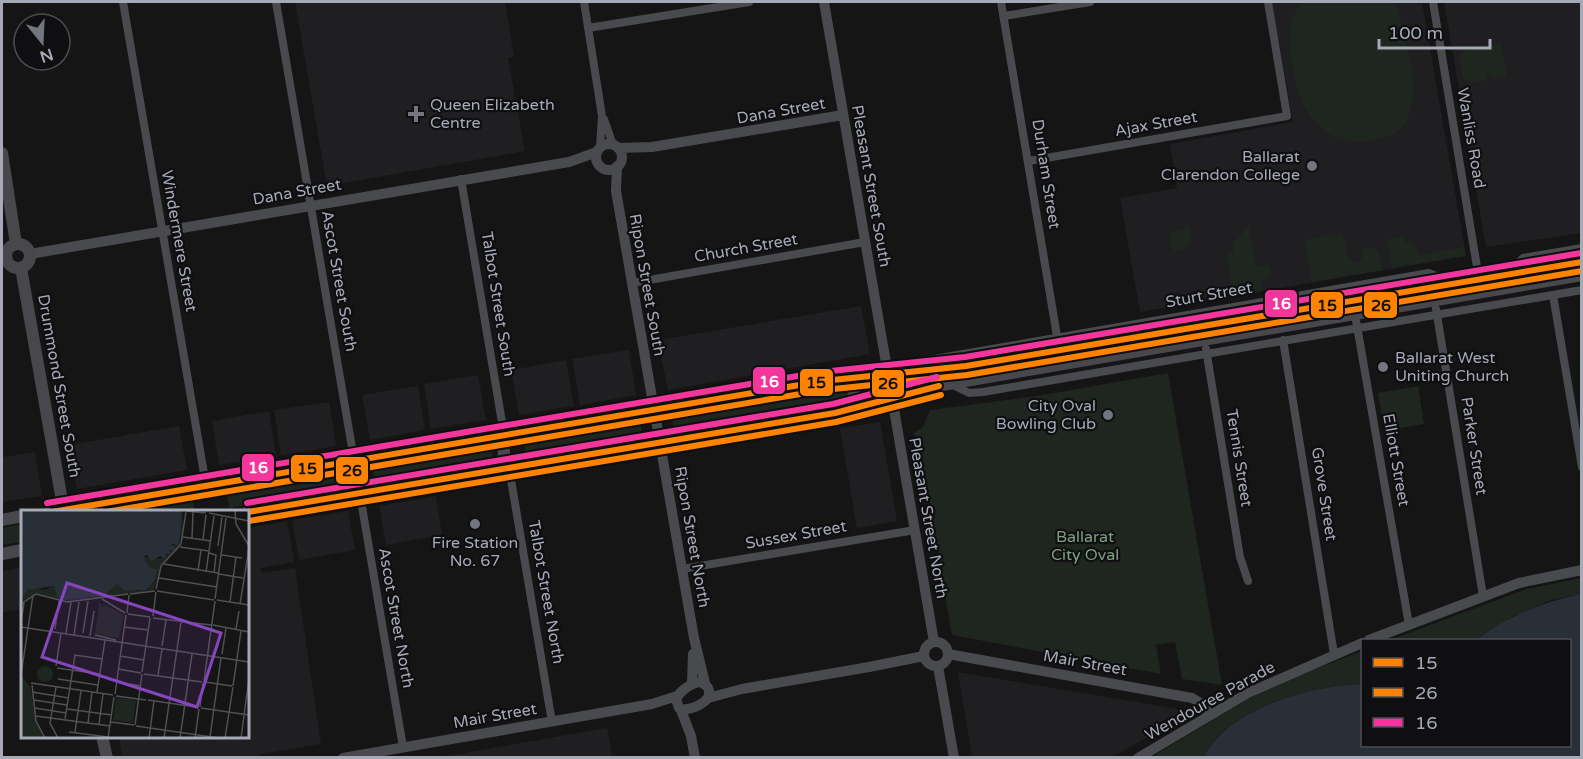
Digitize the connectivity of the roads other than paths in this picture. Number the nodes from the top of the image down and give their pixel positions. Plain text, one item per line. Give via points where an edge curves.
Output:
1 (123, 2) edge
2 (276, 2) edge
3 (584, 2) edge
4 (749, 2) edge
5 (824, 2) edge
6 (1001, 2) edge
7 (1090, 2) edge
8 (1268, 2) edge
9 (1433, 2) edge
10 (1004, 16) junction
11 (588, 28) junction
12 (843, 115) junction
13 (602, 116) junction
14 (616, 146) junction
15 (652, 147) junction
16 (598, 149) junction
17 (2, 153) edge
18 (1029, 161) junction
19 (569, 162) junction
20 (619, 163) junction
21 (601, 166) junction
22 (461, 179) junction
23 (616, 191) junction
24 (311, 205) junction
25 (162, 230) junction
26 (865, 242) junction
27 (16, 244) junction
28 (1581, 248) edge
29 (30, 254) junction
30 (4, 258) edge
31 (1581, 262) edge
32 (21, 268) junction
33 (1507, 274) junction
34 (1581, 275) edge
35 (1479, 279) junction
36 (632, 283) junction
37 (1452, 283) junction
38 (1581, 290) edge
39 (1553, 295) junction
40 (1353, 300) junction
41 (1435, 300) junction
42 (1355, 314) junction
43 (1437, 314) junction
44 (1358, 328) junction
45 (1057, 338) junction
46 (1283, 340) junction
47 (1205, 346) junction
48 (1060, 351) junction
49 (969, 353) junction
50 (917, 362) dead end
51 (966, 366) junction
52 (888, 375) junction
53 (843, 378) junction
54 (892, 398) junction
55 (654, 410) junction
56 (846, 410) junction
57 (1577, 420) edge
58 (504, 434) junction
59 (660, 442) junction
60 (354, 460) junction
61 (1581, 467) edge
62 (509, 468) junction
63 (206, 485) junction
64 (360, 493) junction
65 (63, 510) edge
66 (249, 512) edge
67 (21, 516) edge
68 (2, 520) edge
69 (915, 530) junction
70 (21, 550) edge
71 (2, 554) edge
72 (682, 569) junction
73 (1581, 570) edge
74 (1248, 581) dead end
75 (1483, 596) junction
76 (1409, 625) junction
77 (694, 638) junction
78 (1372, 639) edge
79 (934, 642) junction
80 (1361, 643) edge
81 (948, 654) junction
82 (1334, 654) junction
83 (924, 656) junction
84 (938, 666) junction
85 (692, 684) junction
86 (707, 689) junction
87 (682, 705) junction
88 (1210, 715) junction
89 (552, 722) junction
90 (102, 738) edge
91 (403, 747) junction
92 (105, 756) edge
93 (343, 758) edge
94 (695, 758) edge
95 (954, 758) edge
96 (1138, 758) edge

1 - 25 street, Windermere Street
2 - 24 street, Ascot Street South
3 - 11 street
4 - 11 street
5 - 12 street, Pleasant Street South
6 - 10 street, Durham Street
7 - 10 street
8 - 18 street, Ajax Street via 1287,116
9 - 35 street, Wanliss Road
10 - 18 street, Durham Street
11 - 13 street
12 - 15 street, Dana Street
12 - 26 street, Pleasant Street South
13 - 14 street
13 - 16 street
14 - 15 street, Dana Street
14 - 16 street via 607,144
14 - 20 street via 621,152
15 - 20 street, Dana Street
16 - 19 street, Dana Street
16 - 21 street
17 - 27 main road
18 - 45 street, Durham Street
19 - 21 street, Dana Street
19 - 22 street, Dana Street
20 - 21 street via 611,169
20 - 23 street, Ripon Street South
21 - 23 street
22 - 24 street, Dana Street
22 - 58 street, Talbot Street South
23 - 36 street, Ripon Street South
24 - 25 street, Dana Street
24 - 60 street, Ascot Street South
25 - 29 street, Dana Street
25 - 63 street, Windermere Street
26 - 36 street, Church Street
26 - 52 street, Pleasant Street South
27 - 29 main road via 26,246
27 - 30 main road
28 - 33 street, Sturt Street via 1523,258
29 - 32 main road via 28,263
30 - 32 main road via 13,267
31 - 33 main road, Sturt Street
32 - 65 main road, Drummond Street South
33 - 35 main road, Sturt Street
34 - 41 main road
35 - 37 main road, Sturt Street
36 - 55 street, Ripon Street South
37 - 40 main road, Sturt Street
37 - 45 street, Sturt Street via 1430,273
38 - 39 street
39 - 43 street
39 - 57 street
40 - 42 street, Elliott Street
40 - 48 main road, Sturt Street
41 - 42 main road
41 - 43 street, Parker Street
42 - 44 street, Elliott Street
42 - 47 main road
43 - 44 street
43 - 75 street, Parker Street
44 - 46 street
44 - 76 street, Elliott Street
45 - 48 street, Durham Street
45 - 49 street, Sturt Street
46 - 47 street
46 - 82 street, Grove Street
47 - 54 main road via 950,384
47 - 74 street, Tennis Street via 1240,557
48 - 51 main road, Sturt Street
49 - 50 street, Sturt Street
49 - 51 street
51 - 52 main road, Sturt Street
52 - 53 main road, Sturt Street
52 - 54 street, Pleasant Street South
53 - 55 main road, Sturt Street
53 - 56 main road via 855,392
54 - 56 main road
54 - 69 street, Pleasant Street North
55 - 58 main road, Sturt Street
55 - 59 street, Ripon Street South
56 - 59 main road
57 - 61 street
58 - 60 main road, Sturt Street
58 - 62 main road
58 - 62 main road via 510,445
59 - 62 main road
59 - 72 street, Ripon Street North
60 - 63 main road, Sturt Street
60 - 64 street, Ascot Street South
62 - 64 main road
62 - 89 street, Talbot Street North
63 - 65 main road, Sturt Street
64 - 66 main road
64 - 91 street, Ascot Street North
67 - 68 main road
69 - 72 street, Sussex Street
69 - 79 street, Pleasant Street North
70 - 71 main road
72 - 77 street, Ripon Street North
73 - 75 street via 1529,580
75 - 76 street
76 - 78 street
77 - 85 street, Ripon Street North
77 - 86 street, Ripon Street North
79 - 81 street via 944,645
79 - 83 street via 925,648
80 - 82 street, Wendouree Parade
81 - 84 street
81 - 88 street, Mair Street via 1192,698
82 - 88 street, Wendouree Parade via 1266,684
83 - 84 street via 928,663
83 - 86 street via 742,689
84 - 95 street
85 - 86 street via 700,682
85 - 87 street
86 - 87 street via 702,704
87 - 89 street, Mair Street via 652,704
87 - 94 street
88 - 96 street, Wendouree Parade
89 - 91 street, Mair Street
90 - 92 main road
91 - 93 street, Mair Street

